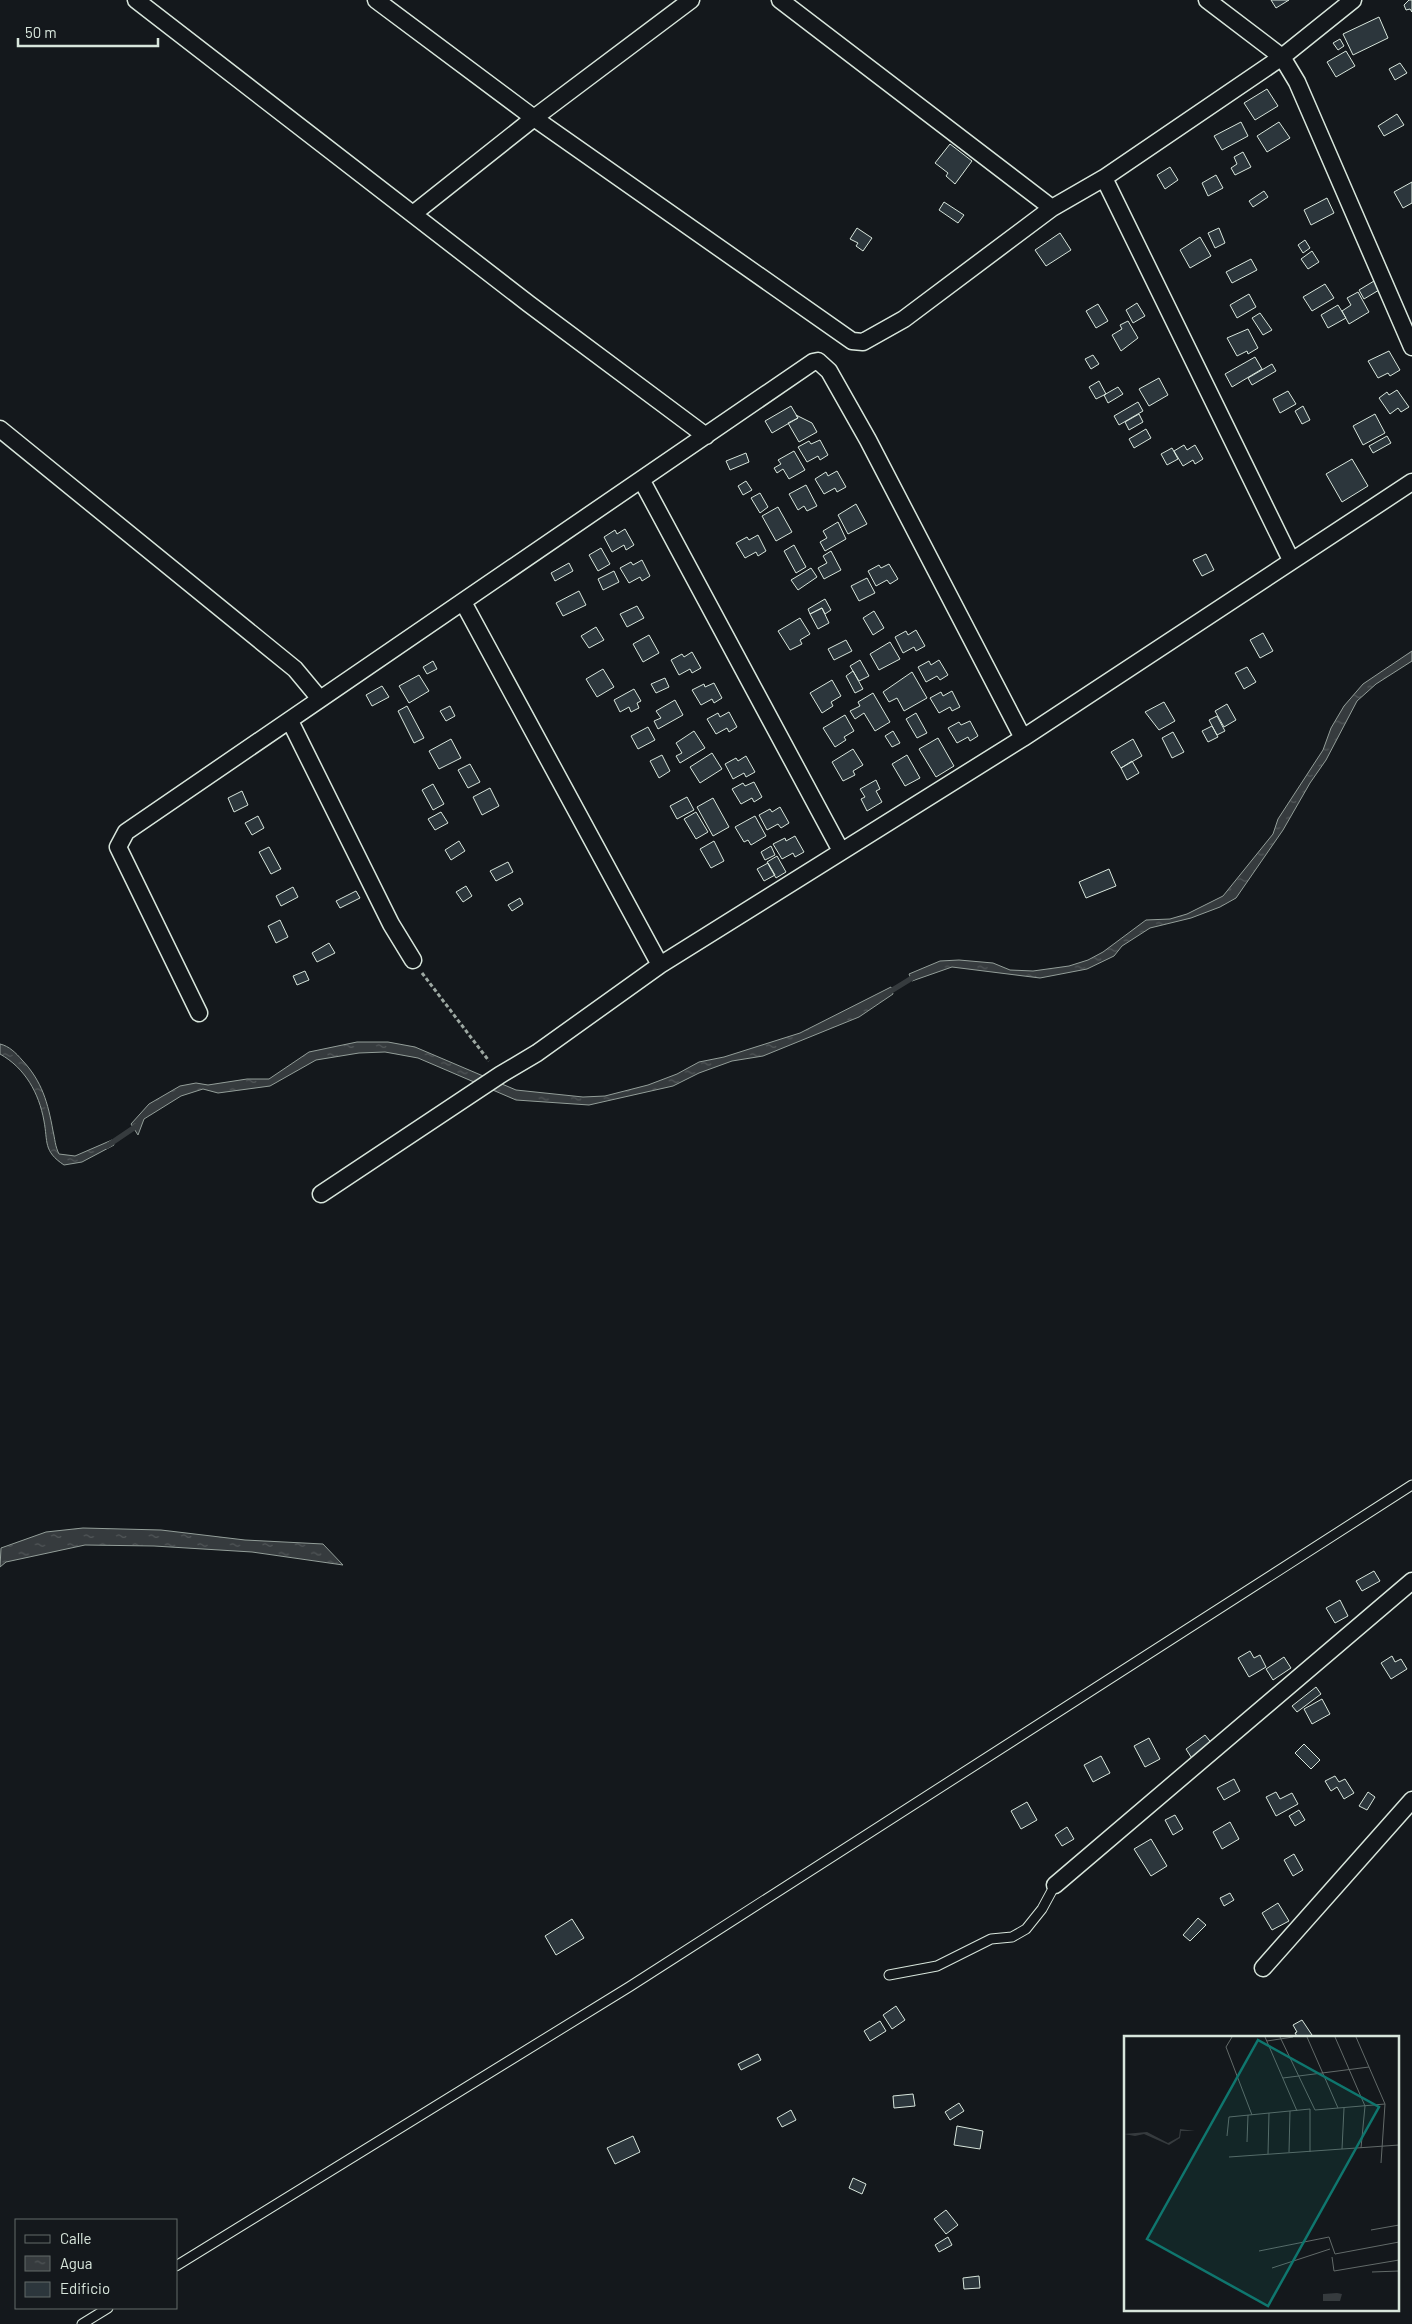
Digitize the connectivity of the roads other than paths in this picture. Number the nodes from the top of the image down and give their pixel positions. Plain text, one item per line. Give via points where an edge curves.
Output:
1 (136, 0) edge
2 (376, 0) edge
3 (691, 0) edge
4 (780, 0) edge
5 (1207, 0) edge
6 (1352, 0) edge
7 (1282, 57) junction
8 (534, 118) junction
9 (1104, 178) junction
10 (1052, 208) junction
11 (413, 214) junction
12 (1412, 347) edge
13 (0, 429) edge
14 (706, 436) junction
15 (642, 481) junction
16 (1412, 482) edge
17 (1291, 560) junction
18 (463, 602) junction
19 (320, 699) junction
20 (290, 721) junction
21 (1023, 738) junction
22 (841, 851) junction
23 (412, 960) road end
24 (660, 965) junction
25 (199, 1013) dead end
26 (321, 1194) dead end
27 (1412, 1485) edge
28 (1412, 1582) edge
29 (1412, 1800) edge
30 (1055, 1885) joint
31 (1263, 1968) dead end
32 (889, 1976) dead end
33 (178, 2265) edge
34 (106, 2309) edge
35 (82, 2324) edge

1 - 11 street
2 - 8 street
3 - 8 street
4 - 10 street
5 - 7 street
6 - 7 street
7 - 9 street
7 - 12 street via 1297,82
8 - 10 street via 852,341 863,342 904,319
8 - 11 street
9 - 10 street
9 - 17 street
11 - 14 street
13 - 19 street via 294,669
14 - 15 street
14 - 21 street via 806,365 818,361 823,364 868,440
15 - 18 street
15 - 22 street
16 - 17 street
17 - 21 street
18 - 19 street
18 - 24 street
19 - 20 street
20 - 23 street
20 - 25 street via 126,832 118,847
21 - 22 street
22 - 24 street
24 - 26 street via 537,1053
27 - 33 lane via 629,1987
28 - 30 street
29 - 31 street
30 - 32 lane via 1026,1929 1012,1937 991,1939 937,1966
34 - 35 lane

